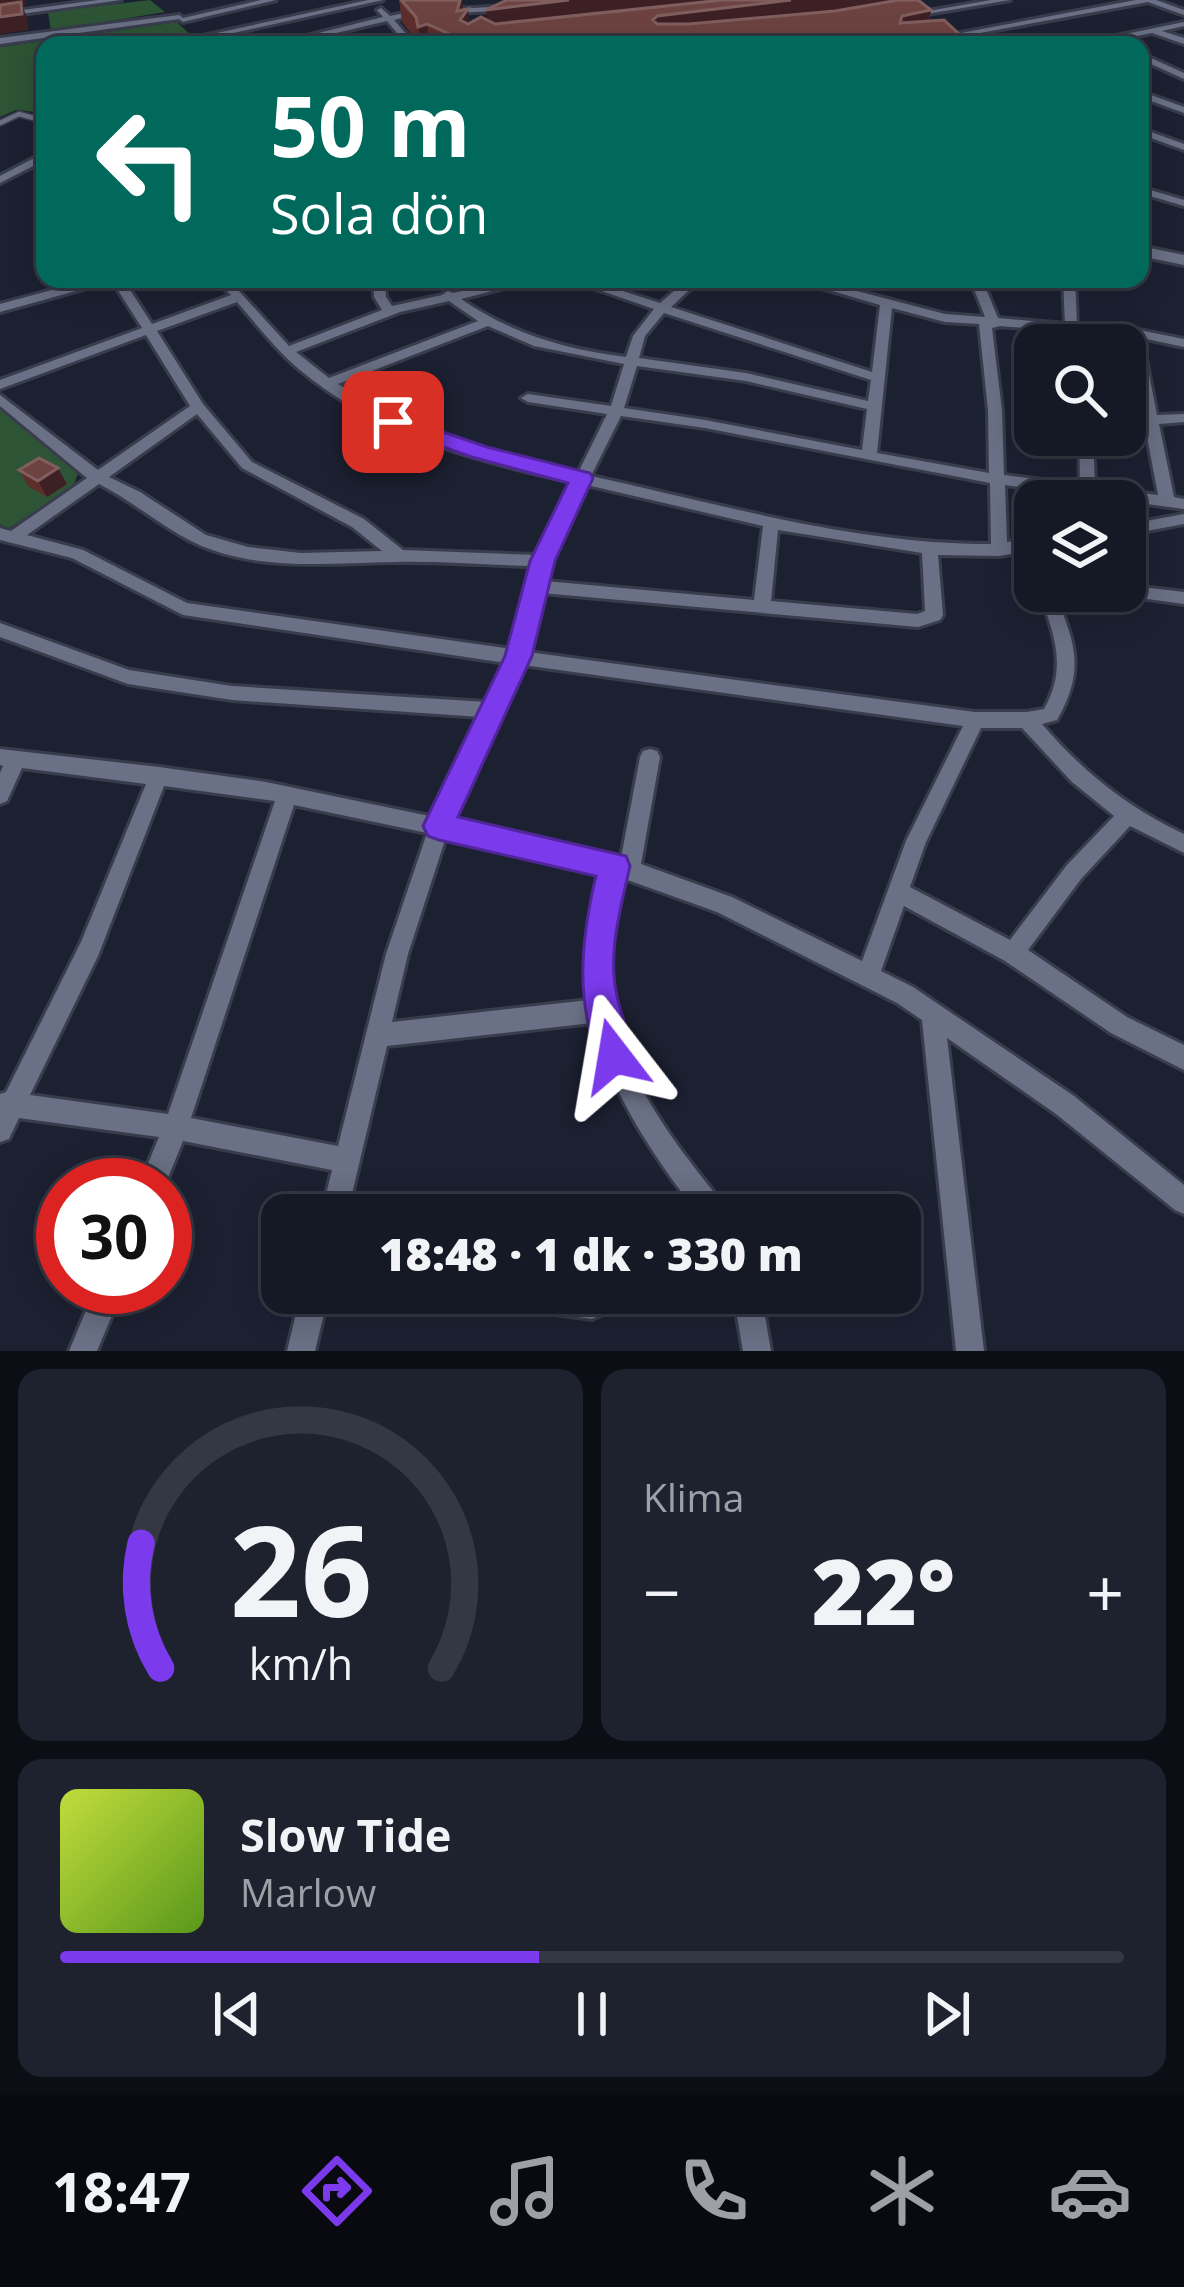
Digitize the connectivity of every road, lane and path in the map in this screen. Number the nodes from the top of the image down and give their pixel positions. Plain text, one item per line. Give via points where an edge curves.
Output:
1 (118, 0) edge
2 (272, 0) edge
3 (377, 0) edge
4 (1006, 0) edge
5 (1150, 0) edge
6 (1177, 0) edge
7 (161, 2) edge
8 (1162, 4) junction
9 (40, 5) edge
10 (1184, 13) edge
11 (0, 15) edge
12 (896, 17) edge
13 (385, 18) junction
14 (510, 18) edge
15 (181, 19) junction
16 (1184, 24) edge
17 (1155, 31) junction
18 (1078, 32) dead end
19 (45, 35) junction
20 (36, 36) edge
21 (38, 36) edge
22 (201, 36) edge
23 (207, 36) edge
24 (311, 36) edge
25 (403, 36) edge
26 (963, 36) edge
27 (1089, 36) edge
28 (1135, 36) edge
29 (0, 41) edge
30 (1184, 41) edge
31 (1149, 60) edge
32 (1184, 76) edge
33 (1149, 97) edge
34 (1184, 110) edge
35 (36, 119) edge
36 (0, 123) edge
37 (1149, 134) edge
38 (1184, 147) edge
39 (36, 162) edge
40 (0, 180) edge
41 (1149, 192) edge
42 (1184, 202) edge
43 (1149, 253) edge
44 (1184, 260) edge
45 (74, 288) edge
46 (123, 288) edge
47 (230, 288) edge
48 (380, 288) edge
49 (488, 288) edge
50 (600, 288) edge
51 (685, 288) edge
52 (840, 288) edge
53 (979, 288) edge
54 (1071, 288) edge
55 (448, 296) junction
56 (238, 297) junction
57 (886, 305) junction
58 (0, 308) edge
59 (662, 309) junction
60 (390, 312) junction
61 (485, 323) junction
62 (989, 324) junction
63 (1070, 324) edge
64 (1014, 326) edge
65 (151, 328) junction
66 (1146, 336) edge
67 (1184, 344) edge
68 (288, 351) junction
69 (632, 361) junction
70 (878, 377) junction
71 (328, 383) junction
72 (0, 385) edge
73 (528, 398) dead end
74 (1146, 398) edge
75 (0, 399) edge
76 (198, 407) junction
77 (875, 407) junction
78 (617, 409) junction
79 (1184, 418) edge
80 (1150, 420) junction
81 (869, 457) junction
82 (95, 476) junction
83 (582, 478) junction
84 (994, 479) junction
85 (1014, 482) edge
86 (1146, 499) edge
87 (1176, 502) edge
88 (1184, 519) edge
89 (771, 522) junction
90 (1146, 526) edge
91 (5, 537) edge
92 (930, 548) junction
93 (1014, 548) edge
94 (999, 550) junction
95 (399, 556) junction
96 (542, 561) junction
97 (536, 586) junction
98 (1146, 594) edge
99 (1184, 598) edge
100 (762, 605) junction
101 (1054, 612) edge
102 (0, 630) edge
103 (518, 656) junction
104 (493, 710) junction
105 (975, 720) junction
106 (1027, 720) junction
107 (650, 757) dead end
108 (8, 758) edge
109 (159, 775) junction
110 (0, 795) edge
111 (287, 795) junction
112 (1127, 815) junction
113 (439, 826) junction
114 (1184, 844) edge
115 (622, 868) junction
116 (897, 891) junction
117 (1013, 953) junction
118 (868, 975) junction
119 (603, 1010) junction
120 (933, 1015) junction
121 (377, 1035) junction
122 (1184, 1058) edge
123 (6, 1104) edge
124 (176, 1127) junction
125 (0, 1130) edge
126 (163, 1158) edge
127 (346, 1160) junction
128 (339, 1194) edge
129 (700, 1194) edge
130 (1184, 1201) edge
131 (99, 1314) edge
132 (310, 1314) edge
133 (751, 1314) edge
134 (83, 1351) edge
135 (301, 1351) edge
136 (757, 1351) edge
137 (970, 1351) edge

1 - 9 street
2 - 15 street
3 - 13 street
3 - 23 street
4 - 12 street
5 - 8 street
5 - 26 street
6 - 8 street
7 - 15 street
8 - 10 street
9 - 11 street
9 - 19 street
13 - 14 street via 530,12
13 - 24 street
13 - 25 street
15 - 19 street
15 - 22 street
16 - 17 street
17 - 28 street
17 - 30 street
18 - 27 street
19 - 21 street
20 - 29 street
31 - 32 street
33 - 34 street
35 - 36 lane via 19,114
37 - 38 street
39 - 40 street
41 - 42 street
43 - 44 street
45 - 58 street
46 - 65 street
47 - 56 street
48 - 60 street
49 - 55 street
50 - 59 street
51 - 59 street
52 - 57 street
53 - 62 street
54 - 63 street
55 - 60 street
55 - 61 street
56 - 65 street
56 - 68 street
57 - 62 street
57 - 70 street
59 - 69 street via 639,336
59 - 70 street
60 - 68 street
61 - 69 street via 564,353
61 - 71 street
62 - 64 street
62 - 84 street
65 - 72 street
65 - 76 street
66 - 67 street
68 - 71 street
69 - 77 street via 780,382
69 - 78 street
70 - 77 street
71 - 83 street via 393,422
73 - 78 street
74 - 80 street
75 - 82 street
76 - 82 street
76 - 95 street via 247,465 358,523
77 - 81 street
78 - 81 street
78 - 83 street
79 - 80 street
80 - 87 street
81 - 84 street
82 - 91 street
82 - 95 street via 200,539 248,553
83 - 89 street
83 - 96 street
84 - 85 street
84 - 94 street
86 - 87 street
88 - 90 street
89 - 92 street
89 - 100 street
91 - 103 street via 77,554 183,609
92 - 94 street
92 - 100 street via 934,615 918,621
93 - 94 street
95 - 96 street
96 - 97 street
97 - 100 street
97 - 103 street
98 - 99 street
101 - 106 street via 1066,690 1049,715
102 - 104 street via 128,676 232,693
103 - 104 street
103 - 105 street
104 - 113 street
105 - 106 street
105 - 116 street
106 - 112 street via 1061,762
107 - 115 street
108 - 109 street
108 - 110 street
109 - 111 street
109 - 123 street via 90,948
111 - 113 street
111 - 124 street
112 - 114 street
112 - 117 street
113 - 115 street
113 - 121 street
115 - 118 street via 724,904
115 - 119 street via 599,935
116 - 117 street
116 - 118 street
117 - 122 street
118 - 120 street
119 - 121 street
119 - 129 street via 614,1056 647,1125
120 - 130 street via 1065,1105
120 - 137 street
121 - 127 street
123 - 124 street
123 - 125 street
124 - 126 street
124 - 127 street
127 - 128 street
131 - 134 street
132 - 135 street
133 - 136 street

